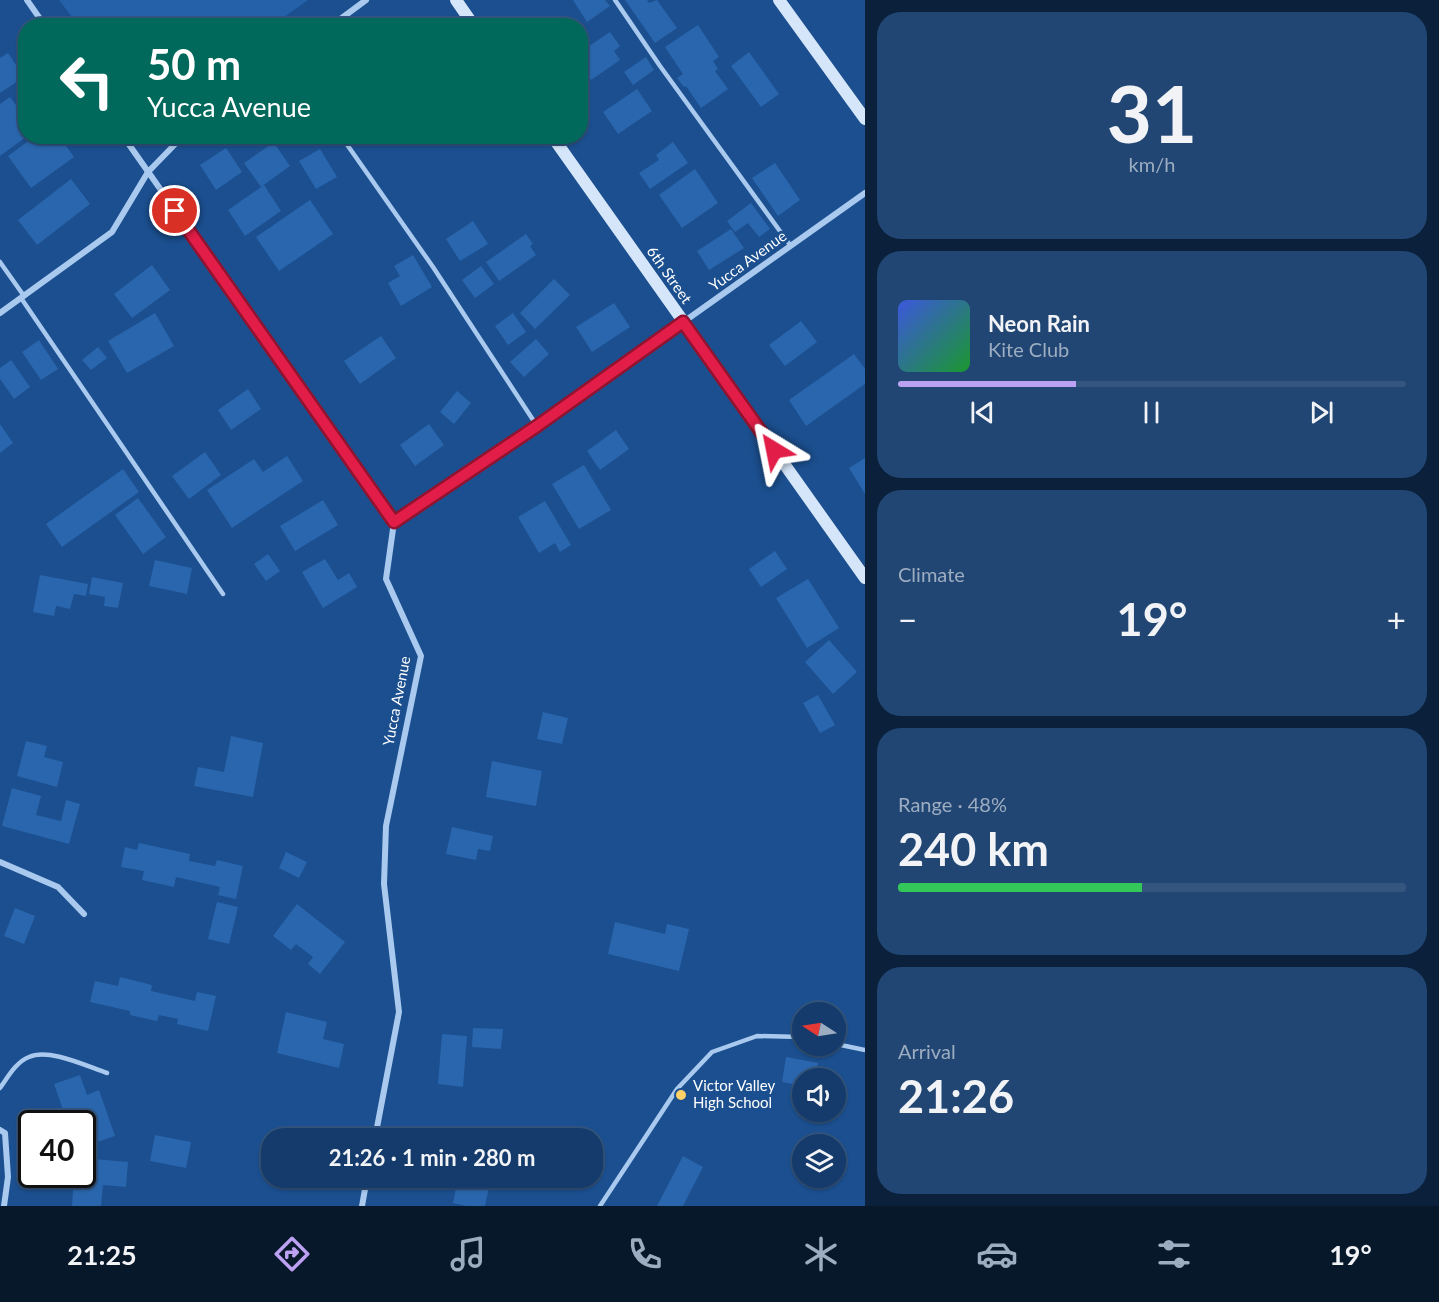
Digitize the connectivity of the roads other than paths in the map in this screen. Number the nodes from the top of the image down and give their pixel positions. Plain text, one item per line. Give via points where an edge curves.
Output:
1 (27, 0) edge
2 (366, 0) edge
3 (456, 0) edge
4 (615, 0) edge
5 (778, 0) edge
6 (39, 18) edge
7 (342, 18) edge
8 (468, 18) edge
9 (864, 119) edge
10 (129, 144) edge
11 (175, 144) edge
12 (347, 144) edge
13 (558, 144) edge
14 (148, 172) junction
15 (864, 193) edge
16 (790, 245) junction
17 (0, 262) edge
18 (22, 297) junction
19 (0, 313) edge
20 (683, 322) junction
21 (537, 426) junction
22 (394, 522) junction
23 (864, 578) edge
24 (223, 594) dead end
25 (0, 862) edge
26 (84, 914) dead end
27 (792, 1036) edge
28 (846, 1046) edge
29 (864, 1050) edge
30 (107, 1073) dead end
31 (0, 1088) edge
32 (377, 1128) edge
33 (0, 1130) edge
34 (365, 1188) edge
35 (4, 1206) edge
36 (362, 1206) edge
37 (600, 1206) edge

1 - 6 street
2 - 7 street
3 - 8 street
4 - 16 lane
5 - 9 street
10 - 14 street
11 - 14 street
12 - 21 lane
13 - 20 street, 6th Street
14 - 18 street via 112,232
14 - 22 street
15 - 16 street, Yucca Avenue
16 - 20 street, Yucca Avenue
17 - 18 lane
18 - 19 street
18 - 24 lane
20 - 21 street, Yucca Avenue
20 - 23 street, 6th Street
21 - 22 street, Yucca Avenue
22 - 32 street, Yucca Avenue via 386,579 421,656 386,826 384,884 399,1012
25 - 26 street via 58,887
27 - 37 lane via 757,1036 712,1052 677,1089
28 - 29 lane
30 - 31 lane via 42,1053 27,1057
33 - 35 street via 5,1133 8,1177
34 - 36 street

